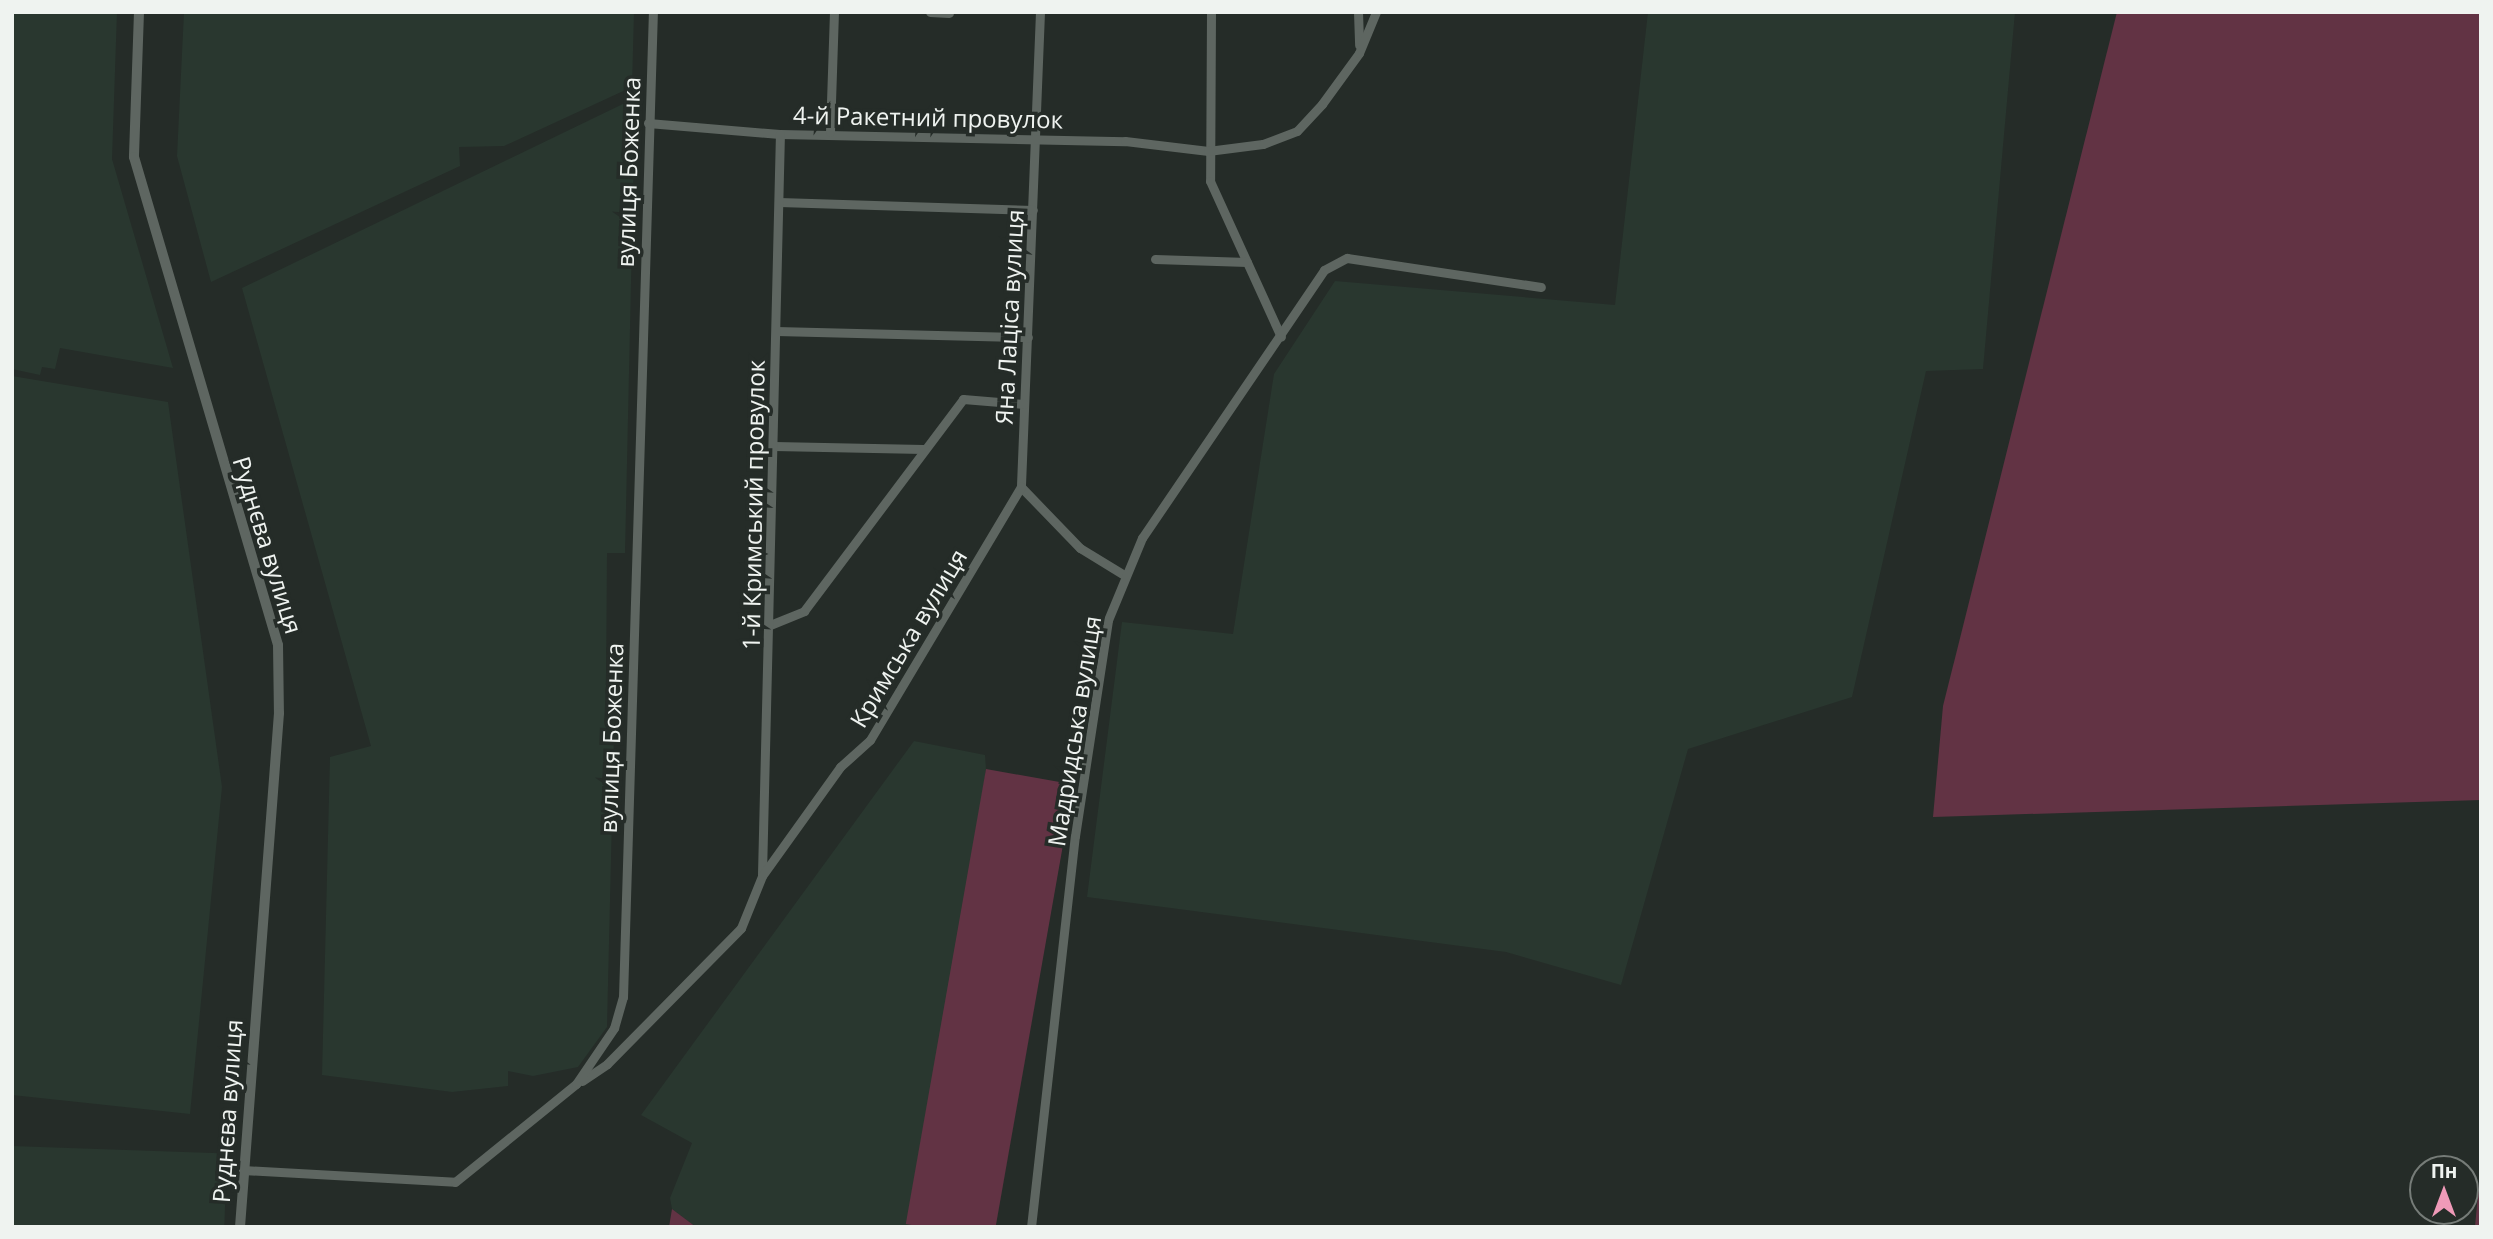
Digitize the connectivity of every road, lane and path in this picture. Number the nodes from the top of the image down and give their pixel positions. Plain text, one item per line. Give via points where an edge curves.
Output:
1 (139, 12) edge
2 (653, 12) edge
3 (834, 12) edge
4 (930, 12) edge
5 (1040, 12) edge
6 (1211, 12) edge
7 (1359, 12) edge
8 (1376, 12) edge
9 (949, 13) edge
10 (1359, 53) junction
11 (648, 123) junction
12 (830, 132) junction
13 (780, 134) junction
14 (1035, 138) junction
15 (1208, 151) junction
16 (779, 202) junction
17 (1034, 210) junction
18 (1155, 259) dead end
19 (1247, 262) junction
20 (1541, 287) dead end
21 (776, 331) junction
22 (1028, 337) junction
23 (1280, 337) junction
24 (1024, 404) junction
25 (774, 446) junction
26 (923, 450) junction
27 (1021, 487) junction
28 (1125, 575) junction
29 (770, 625) junction
30 (762, 876) junction
31 (576, 1084) junction
32 (243, 1170) junction
33 (240, 1227) edge
34 (1031, 1227) edge

1 - 32 street, Руднєва вулиця via 134,157 278,645 279,713
2 - 11 street, вулиця Боженка
3 - 12 street
4 - 9 street
5 - 14 street, Яна Лаціса вулиця
6 - 15 street
7 - 10 street
8 - 10 street
10 - 15 street via 1297,131 1263,144
11 - 13 street, 4-й Ракетний провулок
11 - 31 street, вулиця Боженка via 622,997 614,1028
12 - 13 street, 4-й Ракетний провулок
12 - 14 street, 4-й Ракетний провулок
13 - 16 street, 1-й Кримський провулок
14 - 15 street, 4-й Ракетний провулок
14 - 17 street, Яна Лаціса вулиця
15 - 19 street via 1210,181
16 - 17 street
16 - 21 street, 1-й Кримський провулок
17 - 22 street, Яна Лаціса вулиця
18 - 19 street
19 - 23 street
20 - 23 street, Мадридська вулиця via 1347,258 1324,270
21 - 22 street
21 - 25 street, 1-й Кримський провулок
22 - 24 street, Яна Лаціса вулиця
23 - 28 street, Мадридська вулиця via 1142,538
24 - 26 street via 963,399
24 - 27 street, Яна Лаціса вулиця
25 - 26 street
25 - 29 street, 1-й Кримський провулок
26 - 29 street via 804,611
27 - 28 street via 1080,548
27 - 30 street, Кримська вулиця via 870,740 840,767
28 - 34 street, Мадридська вулиця via 1108,620 1075,835
29 - 30 street, 1-й Кримський провулок
30 - 31 street, Кримська вулиця via 741,928 607,1064
31 - 32 street, вулиця Боженка via 455,1182
32 - 33 street, Руднєва вулиця

